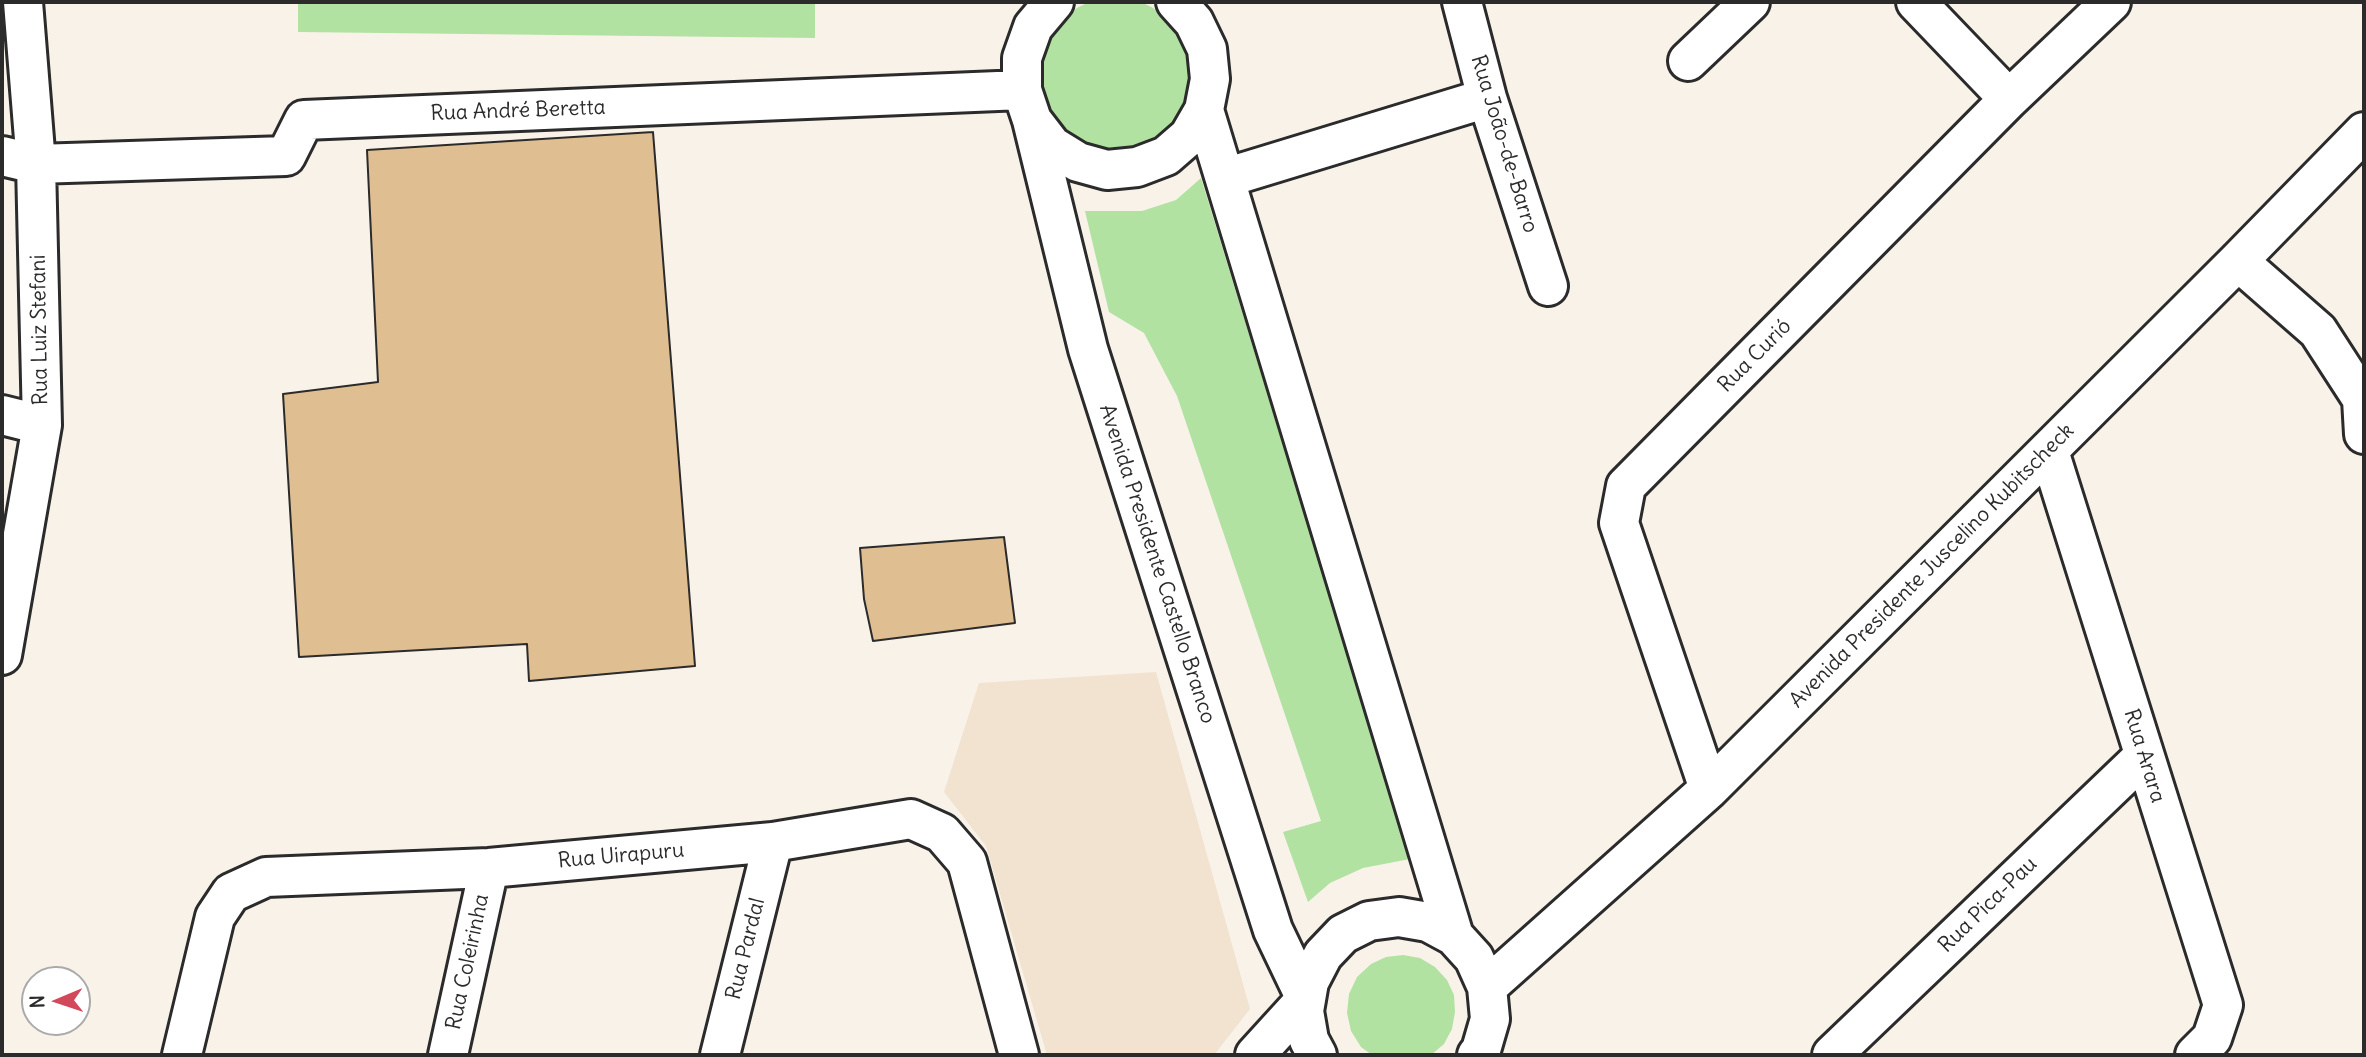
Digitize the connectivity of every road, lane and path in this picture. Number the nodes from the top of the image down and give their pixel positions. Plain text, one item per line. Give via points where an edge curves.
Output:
1 (23, 2) edge
2 (1017, 2) edge
3 (1054, 2) edge
4 (1462, 2) edge
5 (1750, 2) edge
6 (1916, 2) edge
7 (2111, 2) edge
8 (1188, 8) edge
9 (1688, 61) dead end
10 (1025, 89) junction
11 (1487, 98) junction
12 (2009, 99) junction
13 (1204, 110) junction
14 (2364, 132) edge
15 (19, 160) edge
16 (1225, 178) junction
17 (2238, 261) junction
18 (1548, 286) dead end
19 (2, 415) edge
20 (43, 425) junction
21 (2364, 434) edge
22 (2049, 451) junction
23 (2, 655) edge
24 (2144, 756) junction
25 (1709, 789) junction
26 (773, 842) junction
27 (489, 868) junction
28 (1454, 936) junction
29 (1306, 999) junction
30 (1488, 1003) junction
31 (182, 1055) edge
32 (447, 1055) edge
33 (720, 1055) edge
34 (1019, 1055) edge
35 (1255, 1055) edge
36 (1317, 1055) edge
37 (1478, 1055) edge
38 (1500, 1055) edge
39 (1832, 1055) edge
40 (2195, 1055) edge

1 - 15 street, Rua Luiz Stefani
2 - 10 street, Avenida Presidente Castello Branco
3 - 10 street via 1033,27
4 - 11 street, Rua João-de-Barro
5 - 9 street
6 - 12 street
7 - 12 street, Rua Curió
8 - 13 street via 1207,49 1210,79
10 - 13 street via 1052,146 1078,162 1107,170 1138,167 1166,156 1189,136
10 - 15 street, Rua André Beretta via 304,120 286,156
10 - 29 street, Avenida Presidente Castello Branco via 1088,349 1273,930
11 - 16 street
11 - 18 street, Rua João-de-Barro
12 - 25 street, Rua Curió via 1626,485 1619,523
13 - 16 street
14 - 17 street, Avenida Presidente Juscelino Kubitscheck
15 - 20 street, Rua Luiz Stefani
16 - 28 street
17 - 21 street via 2318,331 2362,399
17 - 22 street, Avenida Presidente Juscelino Kubitscheck
19 - 20 street
20 - 23 street, Rua Luiz Stefani
22 - 24 street, Rua Arara
22 - 25 street, Avenida Presidente Juscelino Kubitscheck
24 - 39 street, Rua Pica-Pau
24 - 40 street, Rua Arara via 2223,1005 2212,1038
25 - 30 street, Avenida Presidente Juscelino Kubitscheck
26 - 27 street, Rua Uirapuru
26 - 33 street, Rua Pardal
26 - 34 street, Rua Uirapuru via 911,819 942,833 967,862
27 - 31 street, Rua Uirapuru via 266,877 231,893 215,917
27 - 32 street, Rua Coleirinha
28 - 29 street via 1418,920 1370,921 1343,934 1323,955
28 - 30 street via 1474,958
29 - 35 street
29 - 36 street via 1309,1040
30 - 37 street
30 - 38 street

